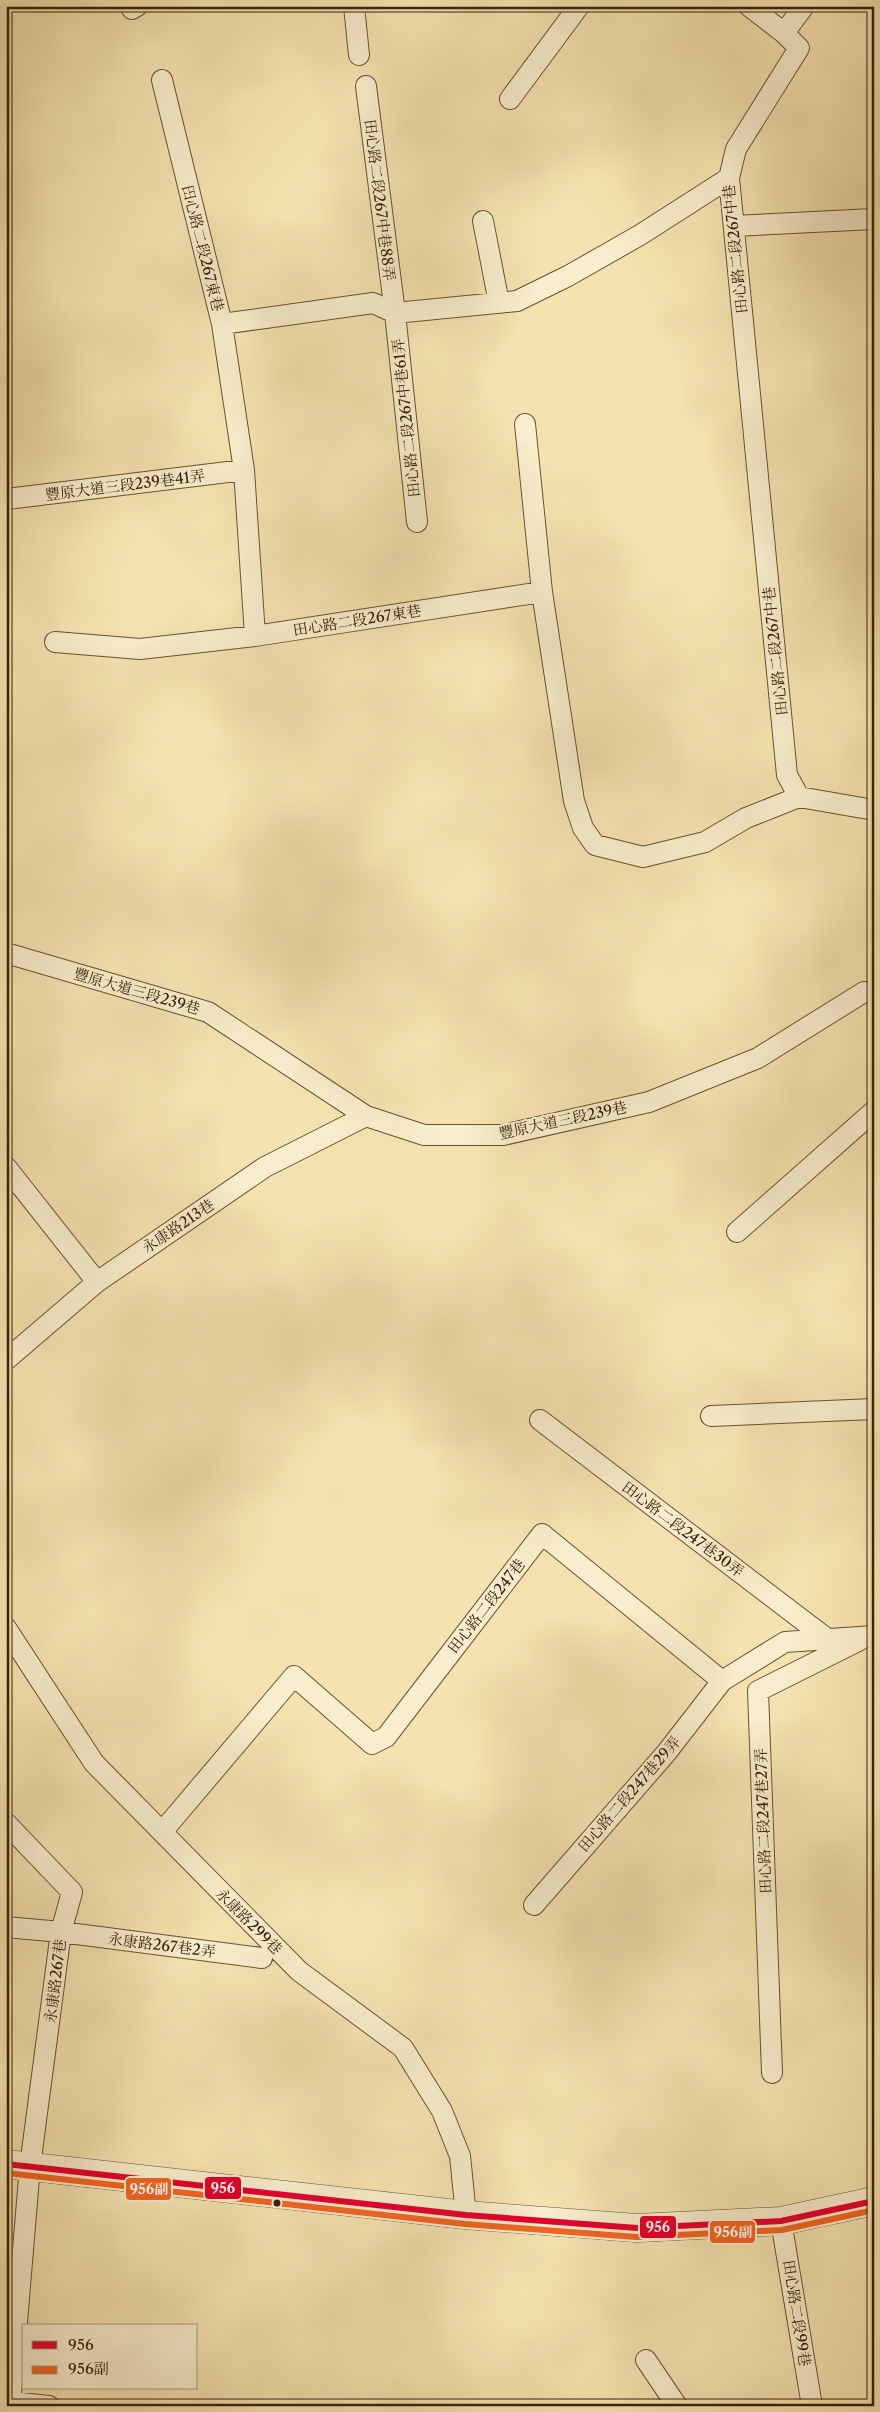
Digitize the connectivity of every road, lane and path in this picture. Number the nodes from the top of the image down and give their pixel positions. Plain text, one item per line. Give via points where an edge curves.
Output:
1 (354, 6) edge
2 (578, 6) edge
3 (749, 6) edge
4 (804, 6) edge
5 (784, 33) junction
6 (359, 56) dead end
7 (162, 80) dead end
8 (366, 86) dead end
9 (510, 99) dead end
10 (729, 178) junction
11 (874, 219) edge
12 (483, 220) dead end
13 (734, 226) junction
14 (500, 303) junction
15 (395, 313) junction
16 (222, 324) junction
17 (525, 424) dead end
18 (244, 470) junction
19 (6, 499) edge
20 (417, 522) dead end
21 (542, 592) junction
22 (255, 636) junction
23 (55, 642) dead end
24 (800, 797) junction
25 (874, 810) edge
26 (6, 953) edge
27 (871, 990) edge
28 (874, 1111) edge
29 (366, 1116) junction
30 (6, 1167) edge
31 (737, 1232) dead end
32 (97, 1282) junction
33 (6, 1360) edge
34 (874, 1409) edge
35 (711, 1416) dead end
36 (540, 1420) dead end
37 (6, 1628) edge
38 (870, 1636) edge
39 (826, 1638) junction
40 (722, 1681) junction
41 (6, 1823) edge
42 (162, 1832) junction
43 (534, 1905) dead end
44 (6, 1927) edge
45 (61, 1932) junction
46 (262, 1958) dead end
47 (772, 2073) dead end
48 (18, 2165) edge
49 (874, 2201) edge
50 (466, 2215) junction
51 (781, 2221) junction
52 (646, 2360) dead end
53 (10, 2404) edge
54 (49, 2406) edge
55 (677, 2406) edge
56 (812, 2406) edge

1 - 6 lane
2 - 9 lane
3 - 5 lane
4 - 5 lane
5 - 10 lane via 799,48 736,148
7 - 16 lane, 田心路二段267東巷
8 - 15 lane, 田心路二段267中巷88弄
10 - 13 lane, 田心路二段267中巷
10 - 14 lane, 田心路二段267中巷 via 568,276 517,301
11 - 13 lane
12 - 14 lane
13 - 24 lane, 田心路二段267中巷 via 787,775
14 - 15 lane, 田心路二段267中巷
15 - 16 lane, 田心路二段267中巷 via 373,303
15 - 20 lane, 田心路二段267中巷61弄
16 - 18 lane, 田心路二段267東巷
17 - 21 lane
18 - 19 lane, 豐原大道三段239巷41弄
18 - 22 lane, 田心路二段267東巷
21 - 22 lane, 田心路二段267東巷
21 - 24 lane via 574,801 582,828 595,845 643,857 705,842 746,818
22 - 23 lane via 140,649
24 - 25 lane
26 - 29 lane, 豐原大道三段239巷 via 208,1012
27 - 29 lane, 豐原大道三段239巷 via 758,1058 649,1102 503,1135 424,1135
28 - 31 lane
29 - 32 lane, 永康路213巷 via 265,1167
30 - 32 lane
32 - 33 lane, 永康路213巷
34 - 35 lane
36 - 39 lane, 田心路二段247巷30弄
37 - 42 lane, 永康路299巷 via 94,1763
38 - 39 lane
38 - 47 lane, 田心路二段247巷27弄 via 758,1691
39 - 40 lane via 786,1642
40 - 42 lane, 田心路二段247巷 via 542,1534 386,1736 372,1744 294,1676
40 - 43 lane, 田心路二段247巷29弄 via 667,1752
41 - 45 lane, 永康路267巷 via 72,1892
42 - 50 lane, 永康路299巷 via 299,1971 403,2048 442,2111 460,2156
44 - 45 lane, 永康路267巷2弄
45 - 46 lane, 永康路267巷2弄
45 - 48 lane, 永康路267巷
48 - 50 street
48 - 53 lane, 永康路267巷
49 - 51 street
50 - 51 street via 637,2228
51 - 56 lane, 田心路二段99巷
52 - 55 lane
53 - 54 lane

